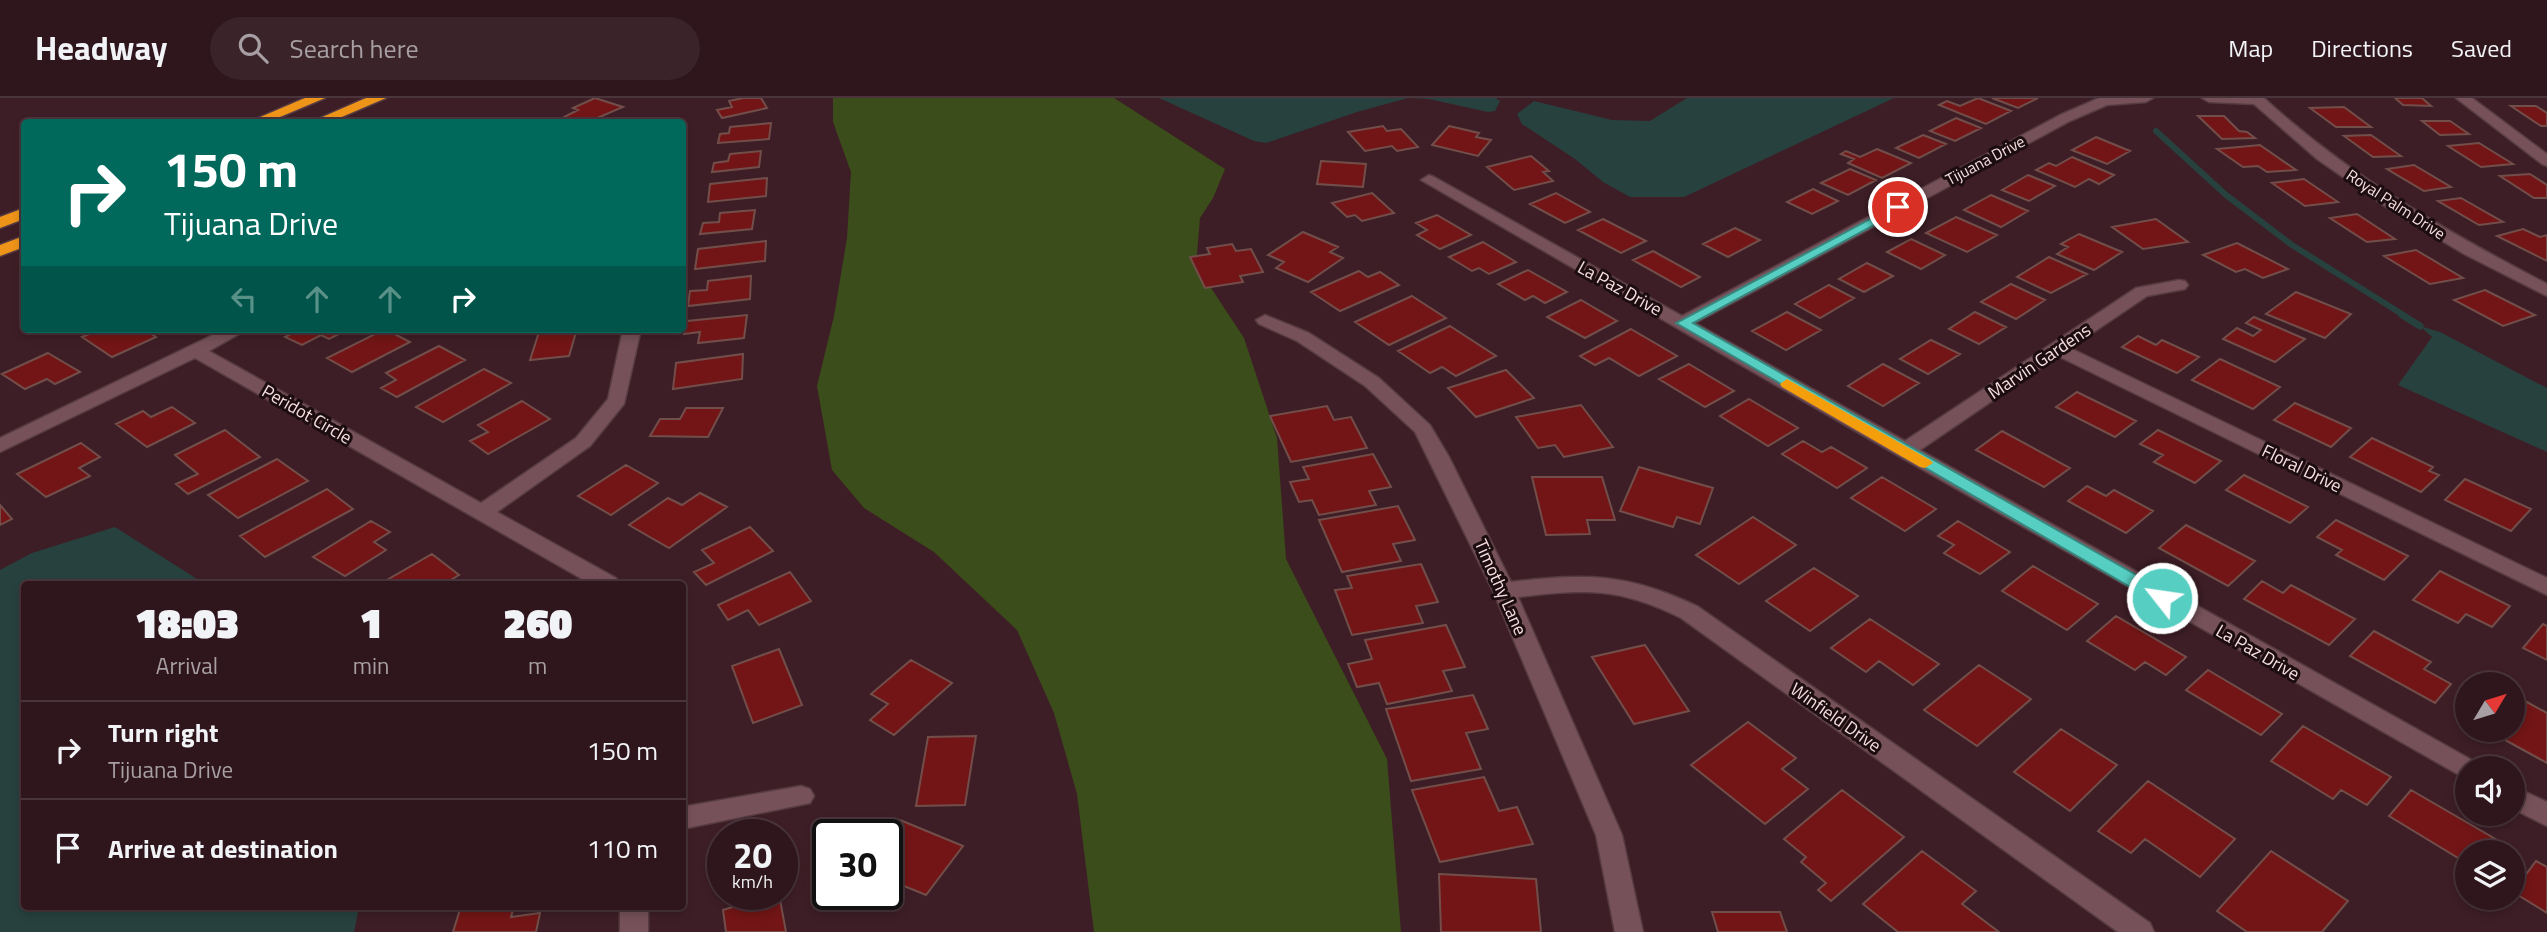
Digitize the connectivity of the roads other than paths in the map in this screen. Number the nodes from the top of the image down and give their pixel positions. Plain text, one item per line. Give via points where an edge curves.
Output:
1 (318, 98) edge
2 (379, 98) edge
3 (2146, 98) edge
4 (2209, 98) edge
5 (2463, 98) edge
6 (2257, 99) edge
7 (264, 119) edge
8 (326, 119) edge
9 (2547, 161) edge
10 (1429, 180) dead end
11 (21, 214) edge
12 (0, 223) edge
13 (21, 242) edge
14 (0, 251) edge
15 (2179, 285) dead end
16 (2547, 291) edge
17 (1265, 320) dead end
18 (1683, 323) junction
19 (231, 333) edge
20 (631, 333) edge
21 (2057, 349) junction
22 (195, 350) junction
23 (0, 446) edge
24 (1904, 451) junction
25 (481, 513) junction
26 (603, 581) edge
27 (2547, 587) edge
28 (1504, 591) junction
29 (2455, 763) edge
30 (801, 796) dead end
31 (2525, 803) edge
32 (2547, 815) edge
33 (686, 817) edge
34 (634, 910) edge
35 (634, 932) edge
36 (1629, 932) edge
37 (2140, 932) edge

1 - 7 highway
2 - 8 highway
3 - 18 street, Tijuana Drive via 2104,101 2065,118
4 - 6 street
5 - 9 street
6 - 16 street, Royal Palm Drive via 2376,193
10 - 18 street, La Paz Drive
11 - 12 highway
13 - 14 highway
15 - 21 street, Marvin Gardens via 2142,292
17 - 28 street, Timothy Lane via 1303,337 1372,382 1423,429
18 - 24 street, La Paz Drive
19 - 22 street
20 - 25 street via 617,400 583,442
21 - 24 street, Marvin Gardens
21 - 27 street, Floral Drive
22 - 23 street
22 - 25 street, Peridot Circle
24 - 29 street, La Paz Drive
25 - 26 street, Peridot Circle
28 - 36 street, Timothy Lane via 1609,835
28 - 37 street, Winfield Drive via 1587,582 1622,585 1689,612
30 - 33 street
31 - 32 street
34 - 35 street

